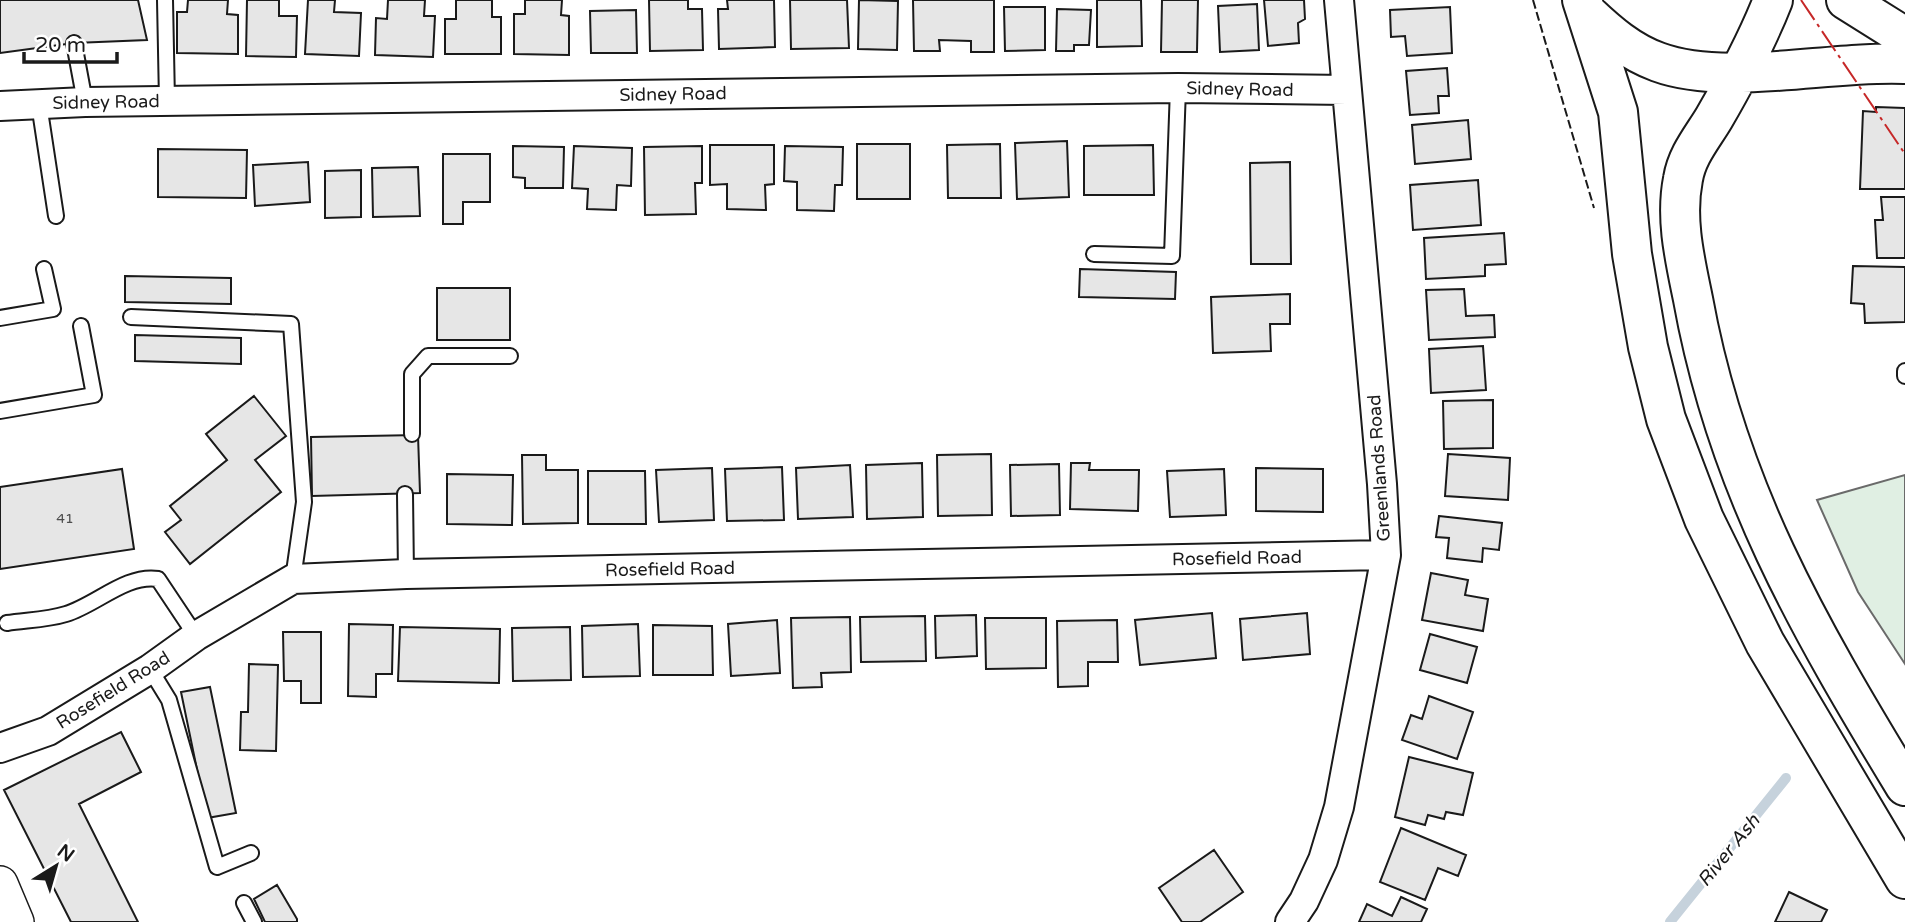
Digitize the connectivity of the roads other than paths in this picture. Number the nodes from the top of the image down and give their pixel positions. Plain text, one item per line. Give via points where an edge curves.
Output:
1 (165, 0) edge
2 (1339, 0) edge
3 (1773, 0) edge
4 (1846, 0) edge
5 (1584, 7) edge
6 (1905, 37) edge
7 (75, 43) dead end
8 (1905, 64) edge
9 (1740, 71) junction
10 (1178, 88) junction
11 (1347, 90) junction
12 (167, 101) junction
13 (85, 102) junction
14 (39, 104) junction
15 (0, 106) edge
16 (55, 216) dead end
17 (1094, 254) dead end
18 (44, 270) dead end
19 (131, 317) dead end
20 (0, 318) edge
21 (80, 326) dead end
22 (510, 356) dead end
23 (0, 411) edge
24 (412, 435) dead end
25 (405, 494) dead end
26 (1385, 555) junction
27 (406, 574) junction
28 (293, 579) junction
29 (7, 623) dead end
30 (196, 636) junction
31 (150, 669) junction
32 (0, 748) edge
33 (1905, 786) edge
34 (251, 853) dead end
35 (1905, 878) edge
36 (0, 884) edge
37 (244, 903) dead end
38 (16, 922) edge
39 (254, 922) edge
40 (1290, 922) edge

1 - 12 lane
2 - 11 street, Greenlands Road
3 - 9 highway
4 - 6 highway
5 - 9 highway via 1610,36 1659,62 1691,71
5 - 35 highway via 1618,112 1632,254 1666,419 1704,519 1765,643
7 - 13 lane
8 - 9 highway
9 - 33 highway via 1690,154 1679,207 1704,361 1729,446 1792,593
10 - 11 street, Sidney Road
10 - 12 street, Sidney Road
10 - 17 lane via 1172,256
11 - 26 street, Greenlands Road
12 - 13 street, Sidney Road
13 - 14 street, Sidney Road
14 - 15 street, Sidney Road
14 - 16 lane
18 - 20 lane via 53,309
19 - 28 lane via 291,324 304,502
21 - 23 lane via 94,395
22 - 24 lane via 428,356 412,374
25 - 27 lane
26 - 27 street, Rosefield Road
26 - 40 street, Greenlands Road via 1339,807 1323,860
27 - 28 street, Rosefield Road
28 - 30 street, Rosefield Road
29 - 30 lane via 69,613 149,578 158,579
30 - 31 street, Rosefield Road
31 - 32 street, Rosefield Road via 48,731
31 - 34 lane via 169,700 217,867
36 - 38 street
37 - 39 lane

